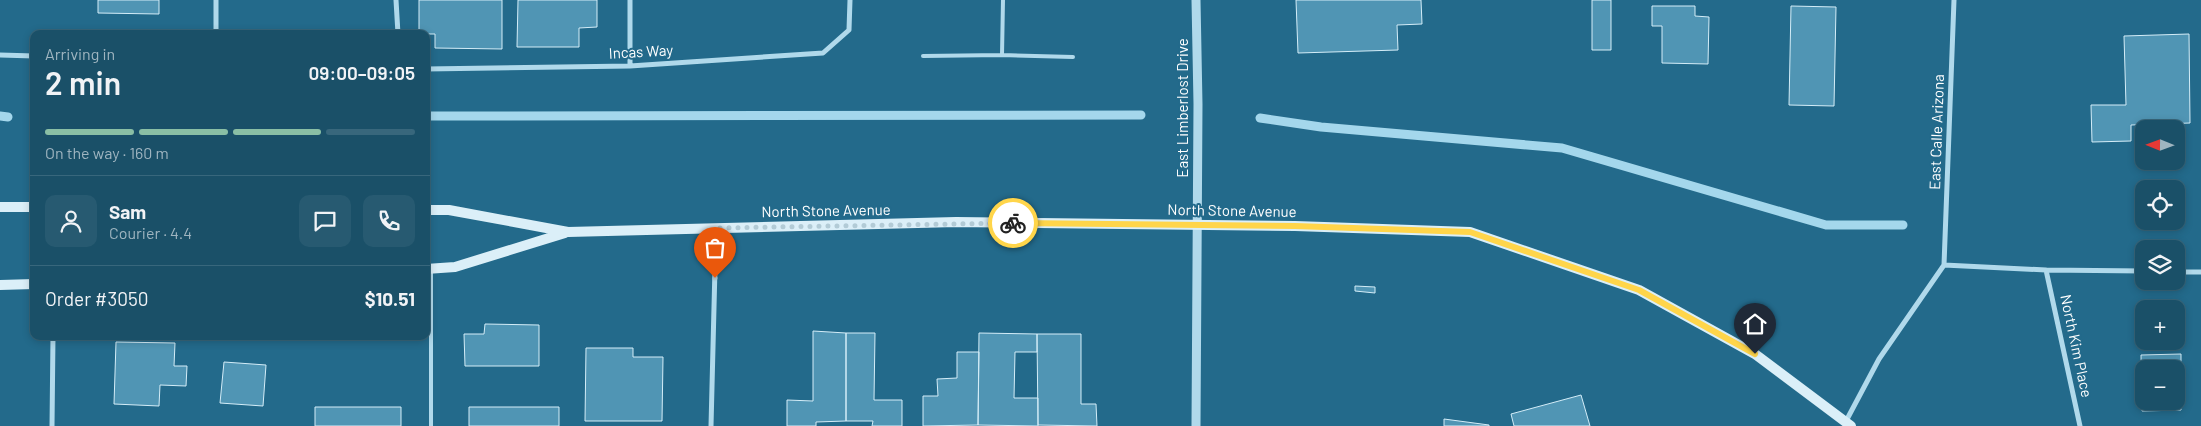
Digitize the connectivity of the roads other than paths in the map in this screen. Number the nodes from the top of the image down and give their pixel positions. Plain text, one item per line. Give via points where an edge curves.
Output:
1 (216, 0) edge
2 (396, 0) edge
3 (630, 0) edge
4 (850, 0) edge
5 (1003, 0) edge
6 (1196, 0) edge
7 (1954, 0) edge
8 (216, 30) edge
9 (398, 30) edge
10 (0, 55) edge
11 (1002, 55) junction
12 (30, 56) edge
13 (924, 56) dead end
14 (1073, 57) dead end
15 (630, 66) junction
16 (430, 69) edge
17 (0, 207) edge
18 (30, 207) edge
19 (430, 210) edge
20 (1197, 225) junction
21 (716, 228) junction
22 (568, 232) junction
23 (1944, 265) junction
24 (430, 269) edge
25 (2046, 270) junction
26 (2135, 271) edge
27 (2185, 272) edge
28 (2201, 272) edge
29 (30, 284) edge
30 (0, 285) edge
31 (53, 340) edge
32 (430, 340) edge
33 (1847, 425) edge
34 (52, 426) edge
35 (431, 426) edge
36 (711, 426) edge
37 (1196, 426) edge
38 (2080, 426) edge

1 - 8 street
2 - 9 street
3 - 15 street
4 - 15 street, Incas Way via 849,30 823,52
5 - 11 lane
6 - 20 street, East Limberlost Drive
7 - 23 street, East Calle Arizona
10 - 12 street
11 - 13 lane
11 - 14 lane
15 - 16 street, Incas Way
17 - 18 main road
19 - 22 main road, North Stone Avenue via 449,210
20 - 21 main road, North Stone Avenue via 956,222
20 - 33 main road, North Stone Avenue via 1470,232 1639,290 1755,354 1814,396
20 - 37 street, East Limberlost Drive
21 - 22 main road, North Stone Avenue
21 - 36 street
22 - 24 main road, North Stone Avenue via 454,267
23 - 25 street
23 - 33 street via 1879,359
25 - 26 street
25 - 38 street, North Kim Place
27 - 28 street
29 - 30 main road
31 - 34 street
32 - 35 lane

